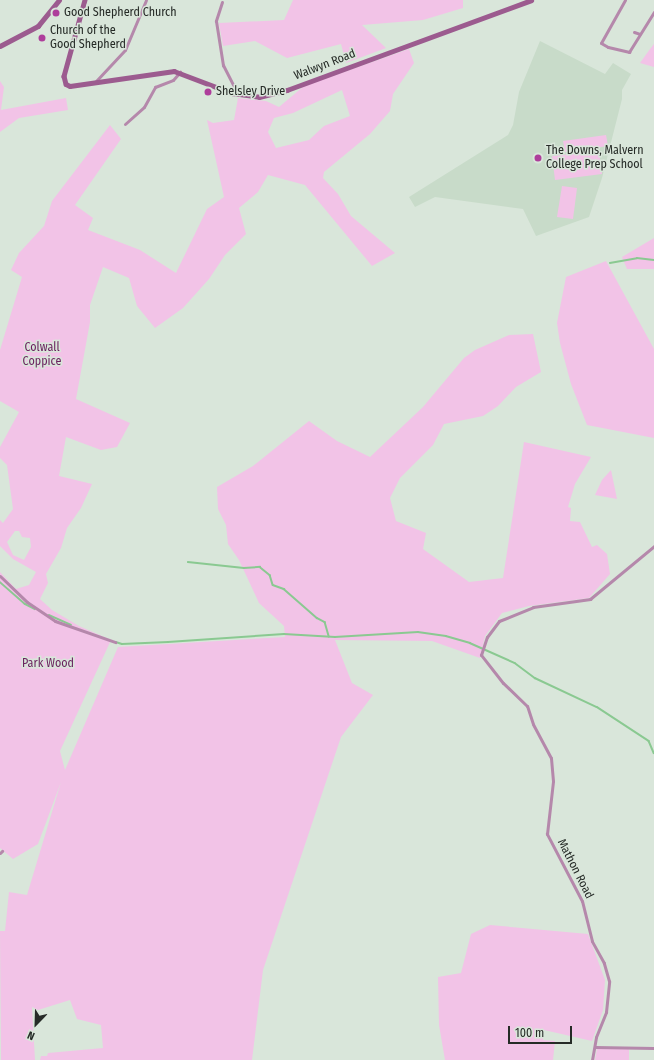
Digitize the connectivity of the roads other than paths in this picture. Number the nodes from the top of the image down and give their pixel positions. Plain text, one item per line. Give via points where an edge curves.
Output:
1 (59, 0) edge
2 (86, 0) edge
3 (146, 0) edge
4 (531, 0) edge
5 (625, 0) edge
6 (222, 2) dead end
7 (654, 12) edge
8 (634, 32) dead end
9 (640, 34) junction
10 (0, 46) edge
11 (180, 72) junction
12 (96, 81) junction
13 (238, 94) junction
14 (124, 124) dead end
15 (654, 546) edge
16 (0, 576) edge
17 (115, 642) dead end
18 (595, 1047) junction
19 (654, 1048) edge
20 (592, 1060) edge

1 - 10 main road via 38,26
2 - 12 main road, Walwyn Road via 64,76 66,84 70,86
3 - 12 street via 124,50
4 - 13 main road, Walwyn Road via 287,90 258,97
5 - 9 street via 601,43 626,53
6 - 13 street via 216,21 223,65
7 - 9 street
8 - 9 street
11 - 12 main road, Walwyn Road via 165,71
11 - 13 main road, Walwyn Road
11 - 14 street via 173,80 155,87 144,108
15 - 18 street, Mathon Road via 590,599 533,607 499,621 488,636 481,655 503,683 527,706 533,724 551,758 553,781 547,834 582,901 592,941 604,963 609,981 606,1012
16 - 17 street via 27,602 55,621
18 - 19 street
18 - 20 street, Mathon Road

